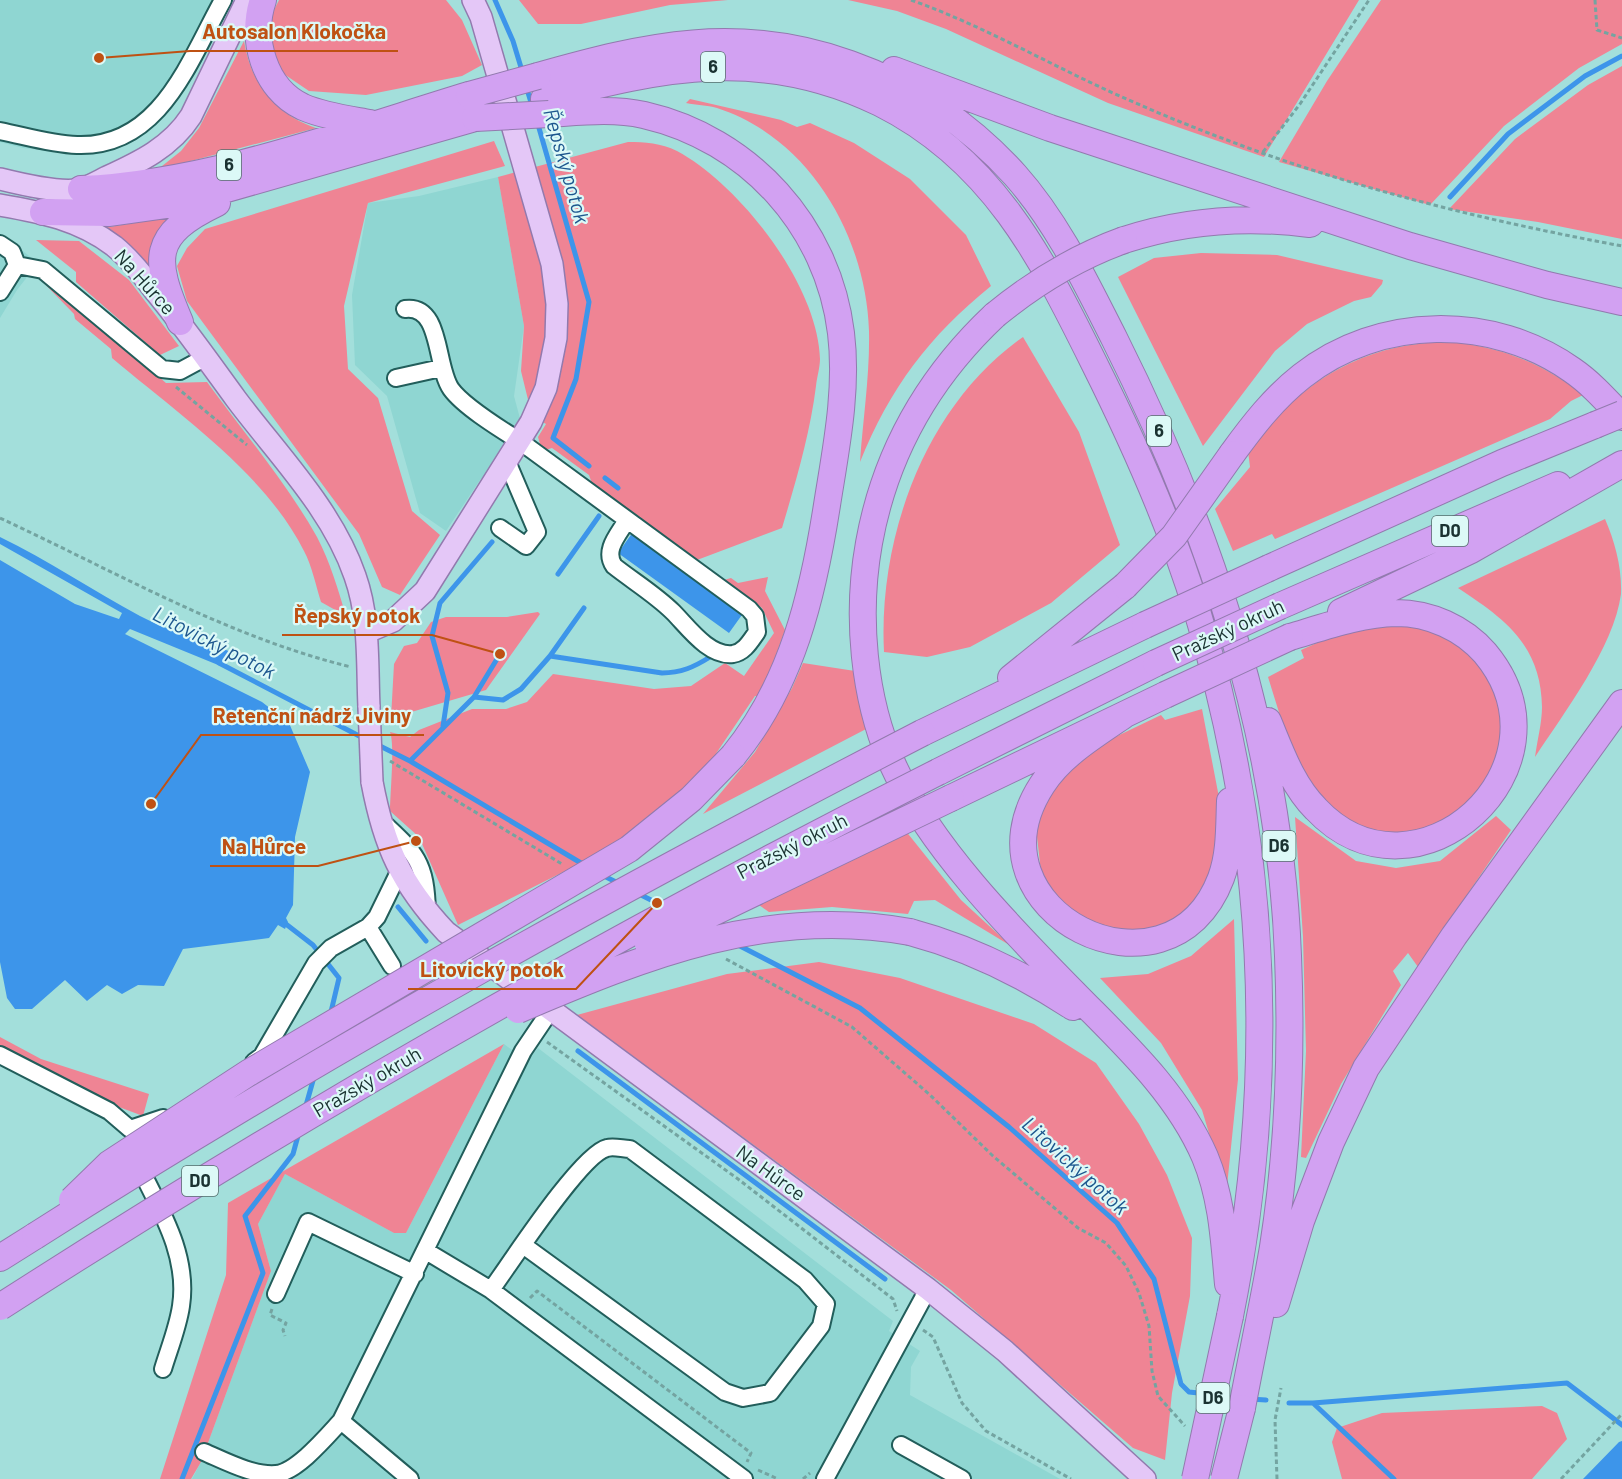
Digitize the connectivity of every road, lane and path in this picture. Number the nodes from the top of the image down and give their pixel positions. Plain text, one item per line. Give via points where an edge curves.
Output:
1 (223, 0) edge
2 (247, 0) edge
3 (262, 0) edge
4 (473, 0) edge
5 (911, 0) edge
6 (1369, 0) edge
7 (1595, 0) edge
8 (1622, 38) edge
9 (806, 51) junction
10 (544, 96) junction
11 (472, 107) junction
12 (374, 124) junction
13 (0, 131) edge
14 (1263, 152) junction
15 (268, 178) junction
16 (0, 179) edge
17 (81, 189) junction
18 (0, 205) edge
19 (43, 212) junction
20 (0, 244) edge
21 (1410, 246) junction
22 (1622, 246) edge
23 (17, 265) junction
24 (0, 292) edge
25 (1622, 302) edge
26 (405, 309) dead end
27 (180, 322) junction
28 (206, 357) junction
29 (441, 368) junction
30 (396, 378) dead end
31 (1622, 415) edge
32 (521, 442) junction
33 (1621, 460) edge
34 (508, 464) junction
35 (0, 518) edge
36 (627, 520) junction
37 (500, 528) dead end
38 (367, 632) junction
39 (1290, 637) junction
40 (1239, 654) junction
41 (368, 670) junction
42 (1622, 690) edge
43 (1622, 703) edge
44 (969, 710) junction
45 (1124, 715) junction
46 (1230, 735) junction
47 (1589, 746) junction
48 (382, 756) dead end
49 (379, 819) junction
50 (572, 870) dead end
51 (399, 872) junction
52 (428, 913) junction
53 (368, 927) junction
54 (718, 955) dead end
55 (392, 966) dead end
56 (557, 1001) junction
57 (534, 1033) junction
58 (1119, 1039) junction
59 (0, 1054) edge
60 (402, 1061) junction
61 (130, 1128) junction
62 (35, 1236) junction
63 (523, 1245) junction
64 (426, 1251) junction
65 (0, 1258) edge
66 (415, 1274) junction
67 (928, 1289) junction
68 (491, 1290) junction
69 (521, 1292) dead end
70 (276, 1294) dead end
71 (0, 1307) edge
72 (270, 1315) dead end
73 (898, 1316) dead end
74 (1230, 1316) junction
75 (1264, 1324) junction
76 (922, 1329) dead end
77 (285, 1336) dead end
78 (163, 1369) dead end
79 (1281, 1388) dead end
80 (1621, 1416) edge
81 (341, 1421) junction
82 (1192, 1433) dead end
83 (901, 1445) dead end
84 (204, 1452) dead end
85 (749, 1471) edge
86 (410, 1479) edge
87 (778, 1479) edge
88 (825, 1479) edge
89 (962, 1479) edge
90 (1071, 1479) edge
91 (1145, 1479) edge
92 (1195, 1479) edge
93 (1224, 1479) edge
94 (1277, 1479) edge
95 (1561, 1479) edge

1 - 13 lane via 164,104 141,128 111,142 78,145
2 - 17 main road via 180,132 146,159
3 - 12 highway via 257,26 259,46 275,84 300,106
4 - 32 main road via 520,149 556,284 557,320 550,370
5 - 14 path via 956,16 1113,93
6 - 14 path
7 - 8 path via 1597,30
9 - 10 highway, 6 via 740,42 682,43 626,52
9 - 21 highway via 859,59 917,76 1050,128
9 - 40 highway, 6 via 872,72 950,116 1001,160 1045,213 1111,332 1165,444 1212,561
10 - 11 highway, 6, bridge
10 - 11 highway, bridge
10 - 46 highway, 6 via 676,69 765,69 819,81 880,103 929,132 964,160 1027,236 1127,432 1186,577
10 - 62 highway, bridge via 600,111 642,115 706,138 744,162 778,193 805,229 825,269 841,334 842,402 813,582 790,658 746,740 709,782 642,840 592,873 294,1045 122,1155 97,1174
11 - 12 highway, 6
11 - 15 highway, 6
12 - 17 highway, 6 via 176,178
14 - 22 path via 1380,192 1511,225
15 - 19 highway, 6 via 195,199 132,211
15 - 27 highway via 186,219 170,237 161,269
16 - 17 main road, 6
18 - 19 main road, 6
19 - 27 main road, Na Hůrce via 88,230 115,247
20 - 23 lane via 12,252
21 - 25 highway
21 - 58 highway, bridge via 1316,225 1250,220 1192,224 1124,240 1064,267 995,315 932,387 890,466 867,553 863,608 867,665 886,748 904,787 930,828 983,894
23 - 24 lane
23 - 28 lane via 43,270 162,369 180,371
26 - 29 lane via 420,309 426,315 434,331
27 - 28 main road, Na Hůrce
28 - 38 main road, Na Hůrce via 326,519 354,573
29 - 30 lane
29 - 32 lane via 454,393
31 - 44 highway, Pražský okruh / D0, bridge via 1502,463 1269,568
31 - 44 highway, bridge via 1573,370 1533,348 1480,332 1422,329 1368,341 1320,363 1283,392 1232,454 1174,536 1125,586
32 - 34 main road
32 - 36 lane
33 - 39 highway via 1472,550
33 - 60 highway, Pražský okruh / D0, bridge via 1156,663 743,871
34 - 37 lane via 537,532 526,546
34 - 38 main road via 425,591 393,621
35 - 41 path via 201,613 314,657
36 - 36 lane via 610,548 614,566 715,650 725,654 743,650 757,632 755,616
38 - 41 main road, Na Hůrce
39 - 40 highway via 1363,617 1396,613 1432,618 1474,642 1504,684 1513,729 1504,776 1483,807 1455,829 1413,843 1370,841 1337,826 1317,810 1295,781
39 - 45 highway, bridge
40 - 75 highway, D6 via 1264,756 1279,846 1288,952 1290,1042 1279,1196
41 - 49 main road, Na Hůrce, bridge via 372,782
42 - 47 highway
43 - 47 highway
44 - 62 highway, Pražský okruh / D0, bridge via 737,828 536,937 215,1124
45 - 46 highway via 1050,775 1031,805 1026,828 1027,864 1042,898 1071,927 1106,941 1140,942 1174,932 1202,909 1215,891 1225,866 1229,833
45 - 56 highway, bridge via 718,909
46 - 74 highway, D6 via 1246,823 1258,927 1262,1016 1260,1103 1251,1193
47 - 75 highway via 1366,1068 1314,1186
48 - 50 path
49 - 51 main road, Na Hůrce
49 - 52 lane via 412,849 427,884
51 - 52 main road, Na Hůrce
51 - 53 lane
52 - 56 main road, Na Hůrce via 446,932
53 - 55 lane
53 - 61 lane via 331,948 316,963 262,1056 164,1118
54 - 82 path via 852,1028 1078,1228 1106,1243 1126,1266 1139,1293 1149,1326 1158,1396
56 - 57 lane
56 - 58 highway, bridge via 651,956 731,934 850,923 910,932 964,948 1009,968
56 - 60 highway, bridge
56 - 67 main road, Na Hůrce
57 - 64 lane
57 - 73 path via 738,1179 893,1299
58 - 74 highway via 1175,1106 1204,1156 1223,1221
59 - 61 lane via 109,1111
60 - 71 highway, Pražský okruh / D0, bridge via 164,1203
61 - 78 lane via 126,1140 174,1238 183,1274 181,1307
62 - 65 highway, Pražský okruh / D0
63 - 63 lane via 589,1158 607,1148 630,1149 805,1280 825,1304 821,1326 770,1393 742,1398 725,1392
63 - 68 lane
64 - 66 lane
64 - 68 lane
66 - 70 lane via 308,1222
66 - 81 lane
67 - 88 lane
67 - 91 main road, Na Hůrce via 1005,1351
68 - 85 lane
69 - 85 path via 531,1299 537,1291 751,1452
72 - 77 path via 286,1323 282,1330
74 - 92 highway, D6, bridge
75 - 93 highway, D6, bridge
76 - 90 path via 933,1337 962,1403 986,1431
79 - 94 path via 1275,1420
80 - 95 path
81 - 84 lane via 300,1462 277,1474 248,1470
81 - 86 lane
83 - 89 lane
85 - 87 path

